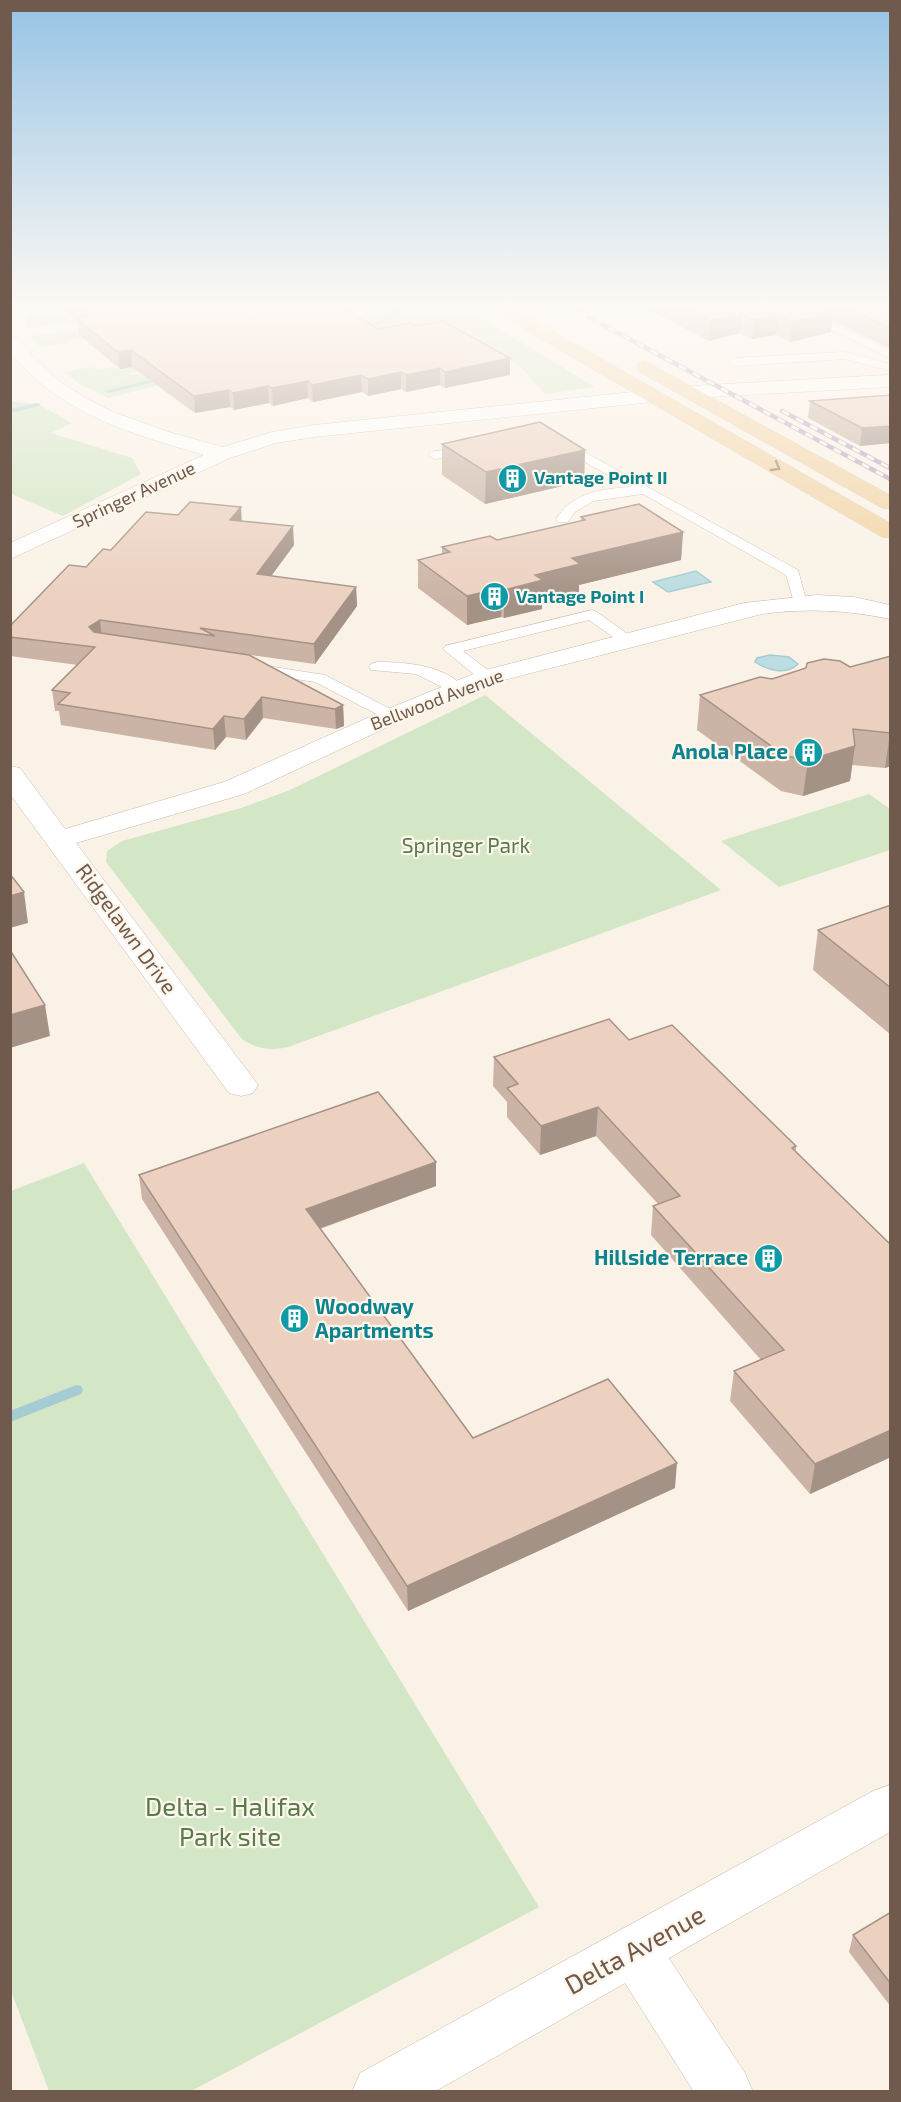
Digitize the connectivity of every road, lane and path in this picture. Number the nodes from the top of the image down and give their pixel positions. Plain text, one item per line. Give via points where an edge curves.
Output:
1 (79, 403) edge
2 (583, 403) edge
3 (664, 403) edge
4 (712, 403) edge
5 (542, 445) edge
6 (488, 450) edge
7 (223, 454) junction
8 (434, 455) dead end
9 (647, 490) junction
10 (891, 503) edge
11 (563, 519) dead end
12 (891, 532) edge
13 (10, 552) edge
14 (801, 603) junction
15 (891, 612) edge
16 (628, 641) junction
17 (241, 667) edge
18 (377, 667) dead end
19 (487, 678) junction
20 (458, 690) junction
21 (392, 716) junction
22 (10, 774) edge
23 (60, 839) junction
24 (241, 1085) dead end
25 (891, 1807) edge
26 (634, 1951) junction
27 (379, 2091) edge
28 (726, 2091) edge

1 - 7 street via 129,426
2 - 7 street, Springer Avenue via 314,431 272,438
3 -> 12 main road
4 - 10 main road
5 - 9 lane via 564,443
6 - 8 lane
7 - 13 street, Springer Avenue
9 - 11 lane via 597,495 569,508
9 - 14 lane via 793,573
14 - 15 street, Bellwood Avenue
14 - 16 street, Bellwood Avenue via 744,610
16 - 19 street, Bellwood Avenue
16 - 19 lane via 592,615 452,649
17 - 21 lane via 319,678
18 - 20 lane via 414,667 438,676
19 - 20 street, Bellwood Avenue
20 - 21 street, Bellwood Avenue
21 - 23 street, Bellwood Avenue via 234,788
22 - 23 street, Ridgelawn Drive
23 - 24 street, Ridgelawn Drive
25 - 26 street, Delta Avenue
26 - 27 street, Delta Avenue
26 - 28 street

